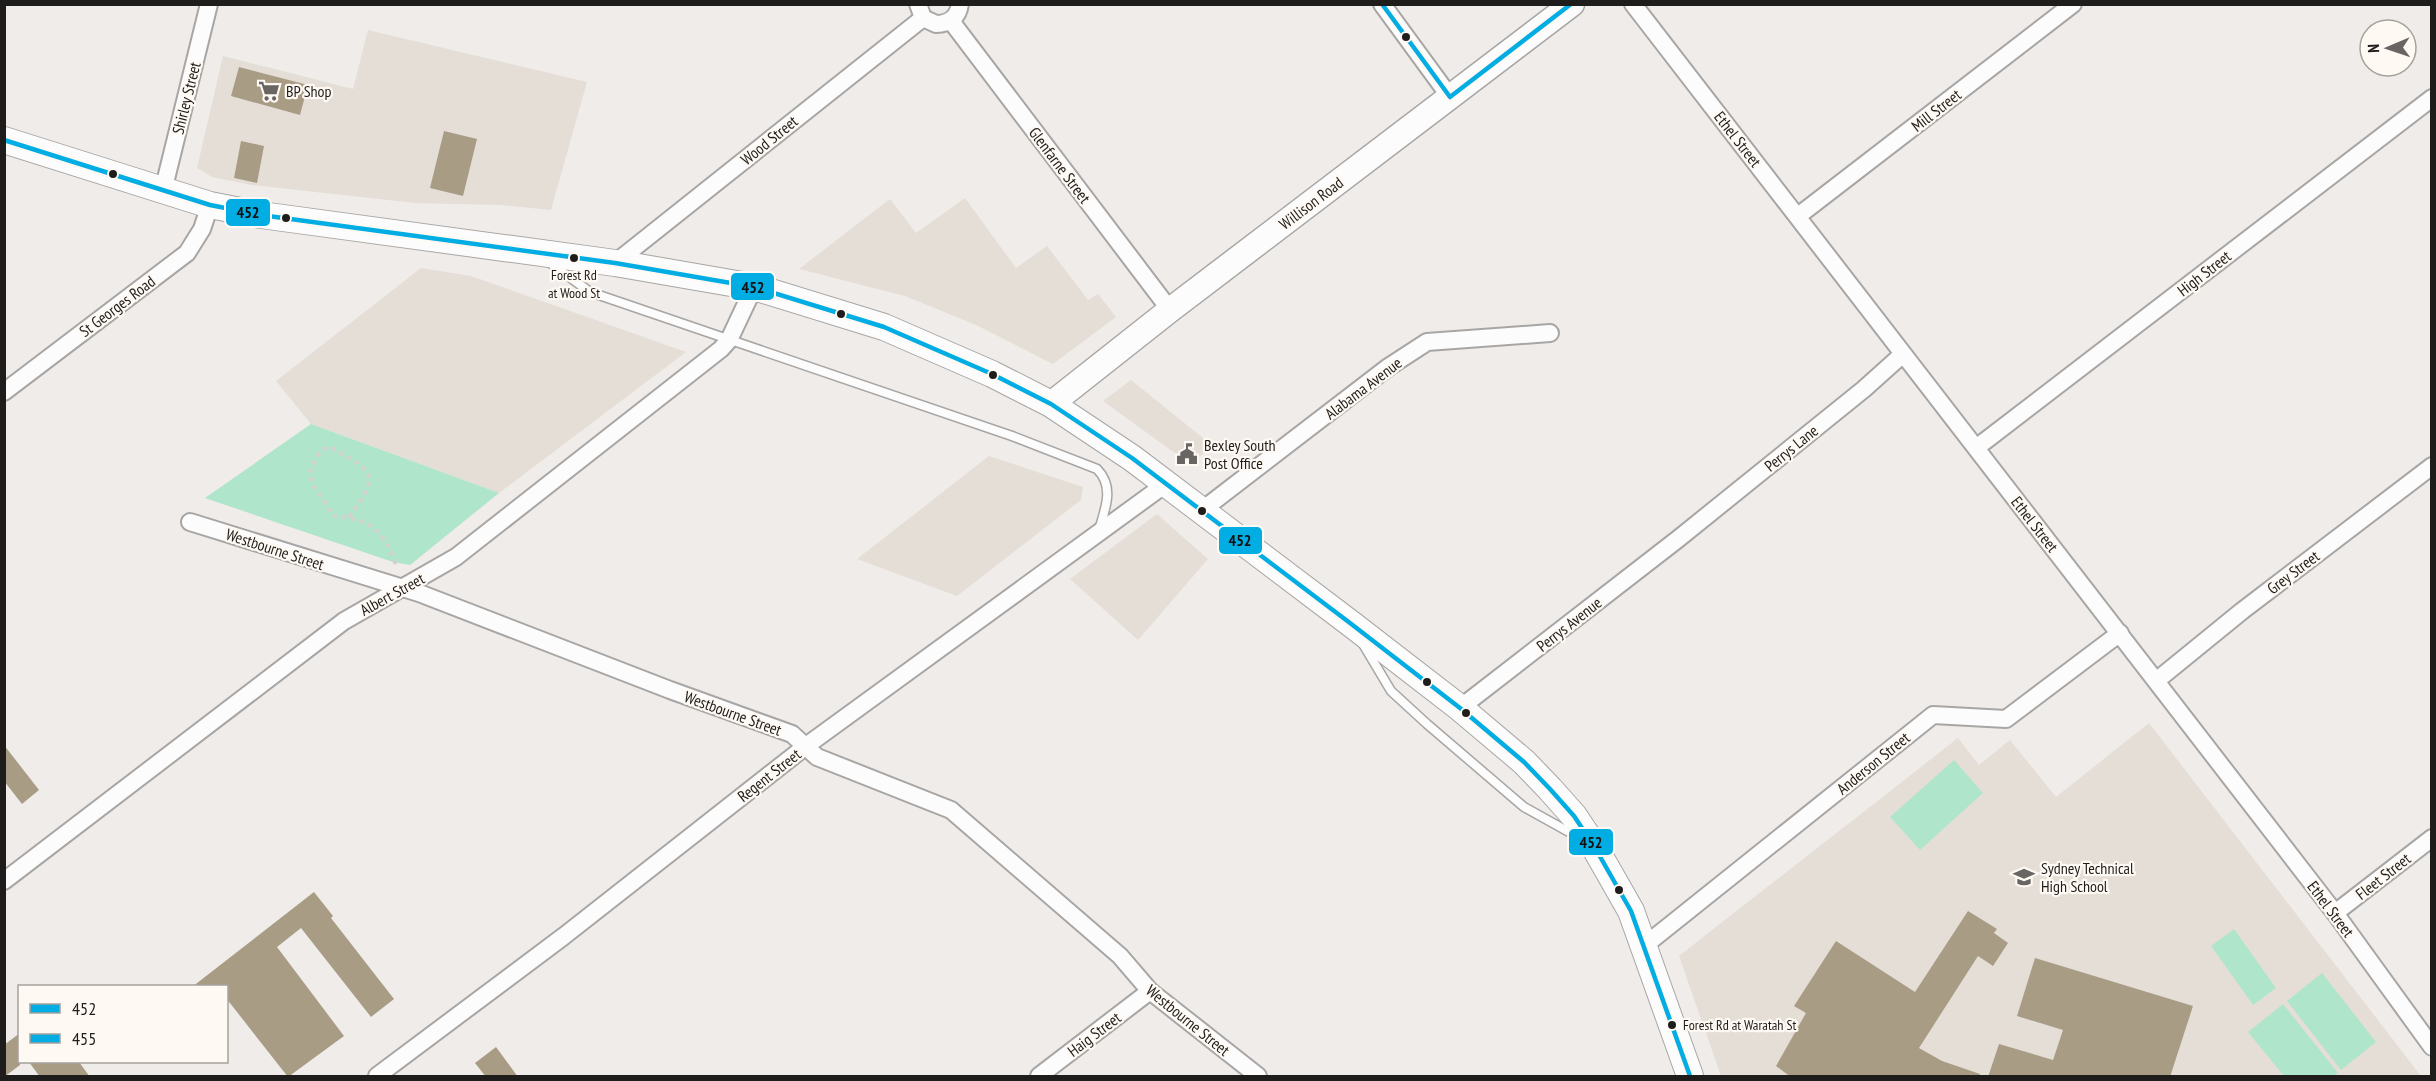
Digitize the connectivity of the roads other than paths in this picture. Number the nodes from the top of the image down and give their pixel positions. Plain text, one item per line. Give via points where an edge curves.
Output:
1 (209, 4) edge
2 (960, 4) edge
3 (1383, 4) edge
4 (1572, 4) edge
5 (1634, 4) edge
6 (2073, 4) edge
7 (921, 11) edge
8 (951, 21) junction
9 (1450, 97) junction
10 (2432, 98) edge
11 (4, 140) edge
12 (163, 191) junction
13 (210, 205) junction
14 (1798, 216) junction
15 (534, 252) junction
16 (615, 263) junction
17 (754, 287) junction
18 (1170, 310) junction
19 (1550, 333) dead end
20 (729, 340) junction
21 (1903, 354) junction
22 (4, 392) edge
23 (1052, 404) junction
24 (1976, 448) junction
25 (2432, 466) edge
26 (1167, 483) junction
27 (1202, 511) junction
28 (190, 522) dead end
29 (1099, 531) junction
30 (1678, 540) joint
31 (403, 589) junction
32 (1350, 623) junction
33 (2120, 633) junction
34 (2156, 681) junction
35 (1460, 708) junction
36 (806, 746) junction
37 (2432, 838) edge
38 (1594, 846) junction
39 (4, 881) edge
40 (2335, 913) junction
41 (1644, 946) junction
42 (1150, 991) junction
43 (2432, 1047) edge
44 (1684, 1074) edge
45 (377, 1077) edge
46 (1039, 1077) edge
47 (1258, 1077) edge

1 - 12 street, Shirley Street
2 - 8 street
3 - 9 street
4 - 9 main road, Willison Road
5 - 14 street, Ethel Street
6 - 14 street, Mill Street
7 - 8 street via 936,24
7 - 16 street, Wood Street
8 - 18 street, Glenfarne Street
9 - 18 main road, Willison Road
10 - 24 street, High Street
11 - 12 main road
12 - 13 main road
13 - 15 main road via 310,223
13 - 22 street, St Georges Road via 202,229 187,253
14 - 21 street, Ethel Street
15 - 16 main road
15 - 20 lane via 590,292
16 - 17 main road
17 - 20 street, Albert Street
17 - 23 main road via 884,327
18 - 23 main road, Willison Road
19 - 27 street, Alabama Avenue via 1427,342 1387,368
20 - 29 lane via 1015,437 1097,470 1104,476 1108,489
20 - 31 street, Albert Street via 456,557
21 - 24 street, Ethel Street
21 - 30 street, Perrys Lane
23 - 26 main road
24 - 33 street, Ethel Street
25 - 34 street, Grey Street
26 - 27 main road
26 - 29 street, Regent Street
27 - 32 main road
28 - 31 street, Westbourne Street
29 - 36 street, Regent Street
30 - 35 street, Perrys Avenue
31 - 36 street, Westbourne Street via 792,734
31 - 39 street, Albert Street via 344,621
32 - 35 main road
32 - 38 lane via 1390,691 1524,807
33 - 34 street, Ethel Street
33 - 41 street, Anderson Street via 2006,719 1933,715
34 - 40 street, Ethel Street
35 - 38 main road via 1524,762 1574,816
36 - 42 street, Westbourne Street via 817,757 951,810 1120,956
36 - 45 street, Regent Street
37 - 40 street, Fleet Street
38 - 41 main road via 1616,881
40 - 43 street, Ethel Street
41 - 44 main road
42 - 46 street, Haig Street
42 - 47 street, Westbourne Street

